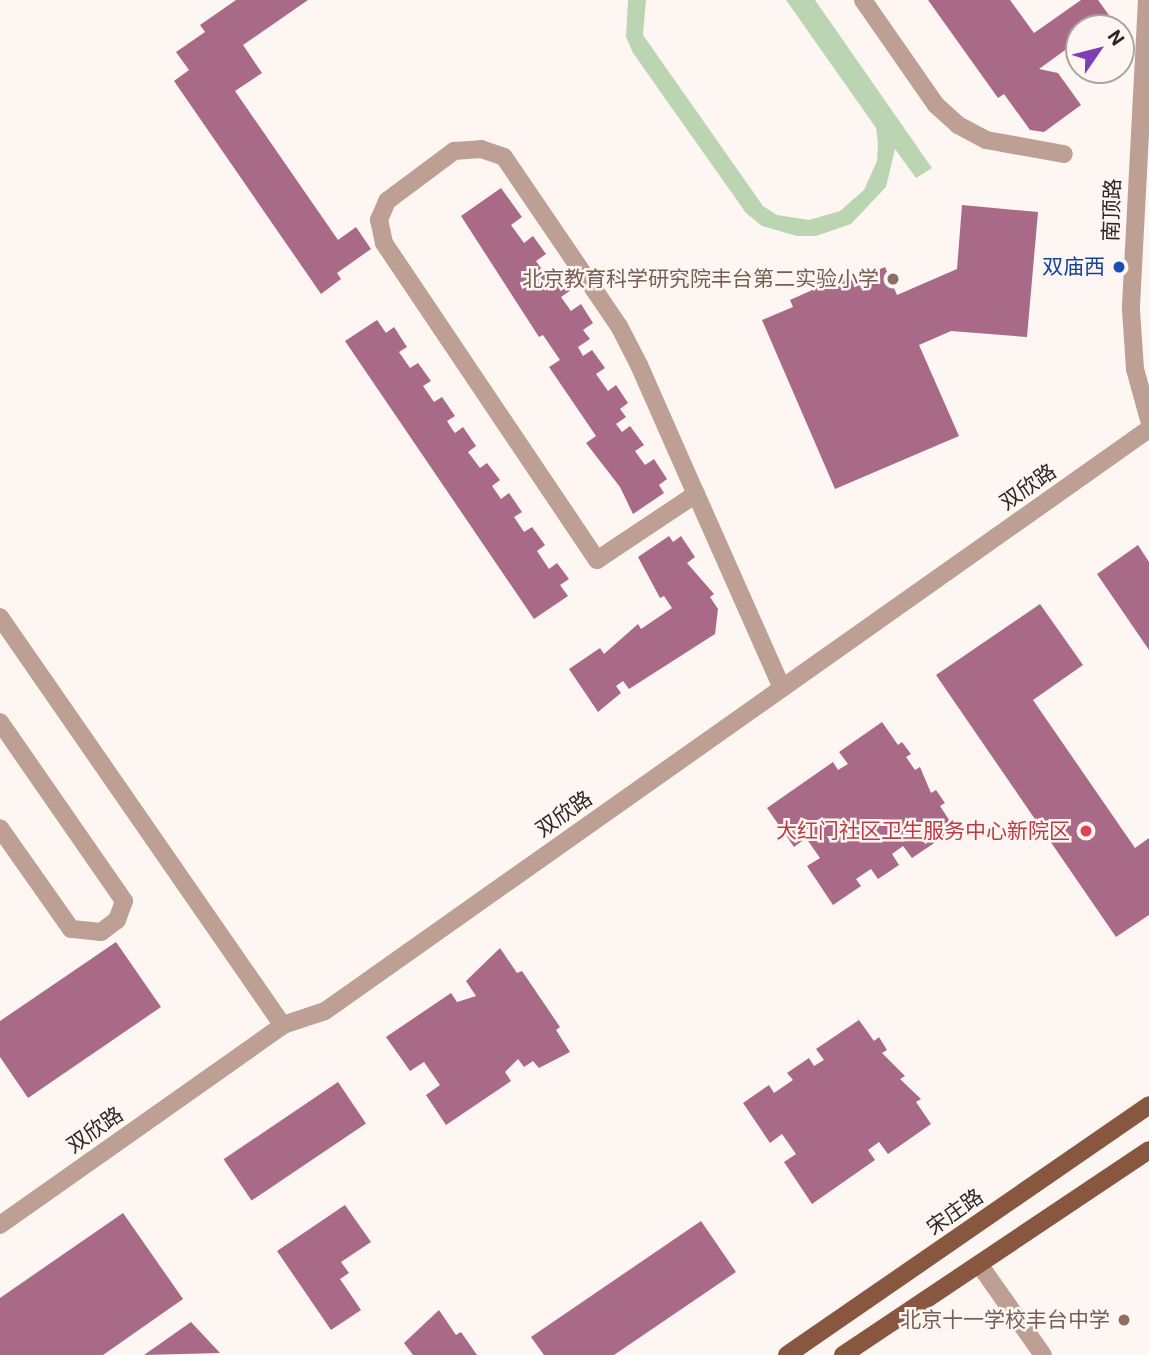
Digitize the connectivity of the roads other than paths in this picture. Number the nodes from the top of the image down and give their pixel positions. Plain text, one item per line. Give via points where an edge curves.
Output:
1 (863, 0) edge
2 (1147, 0) edge
3 (1146, 79) edge
4 (1064, 154) dead end
5 (1149, 420) edge
6 (1149, 429) edge
7 (696, 494) junction
8 (0, 617) edge
9 (782, 688) junction
10 (0, 722) edge
11 (0, 828) edge
12 (283, 1025) junction
13 (1149, 1105) edge
14 (1149, 1150) edge
15 (0, 1224) edge
16 (979, 1264) junction
17 (786, 1355) edge
18 (843, 1355) edge
19 (1043, 1355) edge

1 - 4 street via 936,104 958,125 986,140
2 - 3 street, 南顶路
3 - 5 street, 南顶路 via 1131,310 1135,369
6 - 9 street, 双欣路
7 - 7 street via 619,326 504,157 481,149 454,151 387,201 379,220 384,243 597,560
7 - 9 street
8 - 12 street
9 - 12 street, 双欣路 via 325,1011
10 - 11 street via 124,901 117,920 101,932 71,929
12 - 15 street, 双欣路
13 - 17 main road, 宋庄路
14 - 16 main road
16 - 18 main road
16 - 19 street

